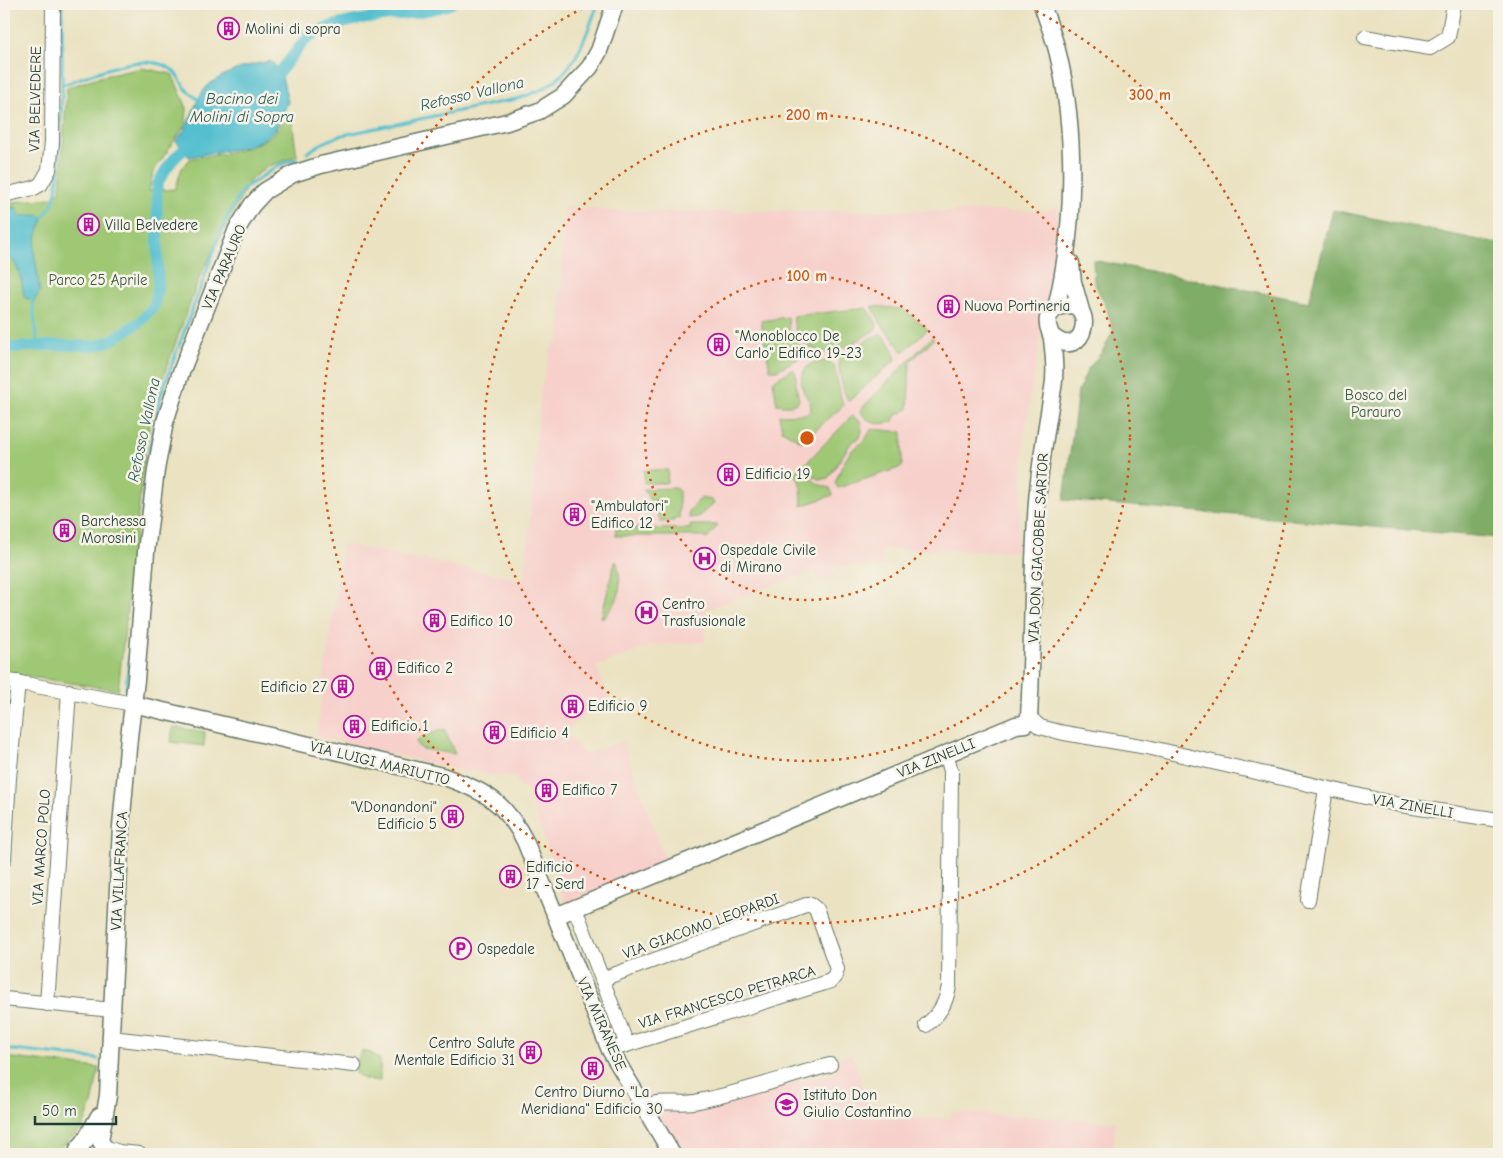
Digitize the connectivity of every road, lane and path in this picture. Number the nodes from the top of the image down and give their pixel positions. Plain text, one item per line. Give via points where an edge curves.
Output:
1 (53, 4) edge
2 (615, 4) edge
3 (1042, 4) edge
4 (1454, 4) edge
5 (1366, 37) dead end
6 (4, 195) edge
7 (1069, 231) junction
8 (1056, 308) junction
9 (1082, 314) junction
10 (1052, 336) junction
11 (1078, 339) junction
12 (1055, 381) junction
13 (4, 680) edge
14 (18, 682) junction
15 (69, 691) junction
16 (133, 704) junction
17 (1029, 717) junction
18 (946, 753) junction
19 (1326, 789) junction
20 (1499, 820) edge
21 (4, 859) edge
22 (1308, 900) dead end
23 (811, 905) joint
24 (575, 908) junction
25 (556, 916) junction
26 (602, 979) junction
27 (4, 999) edge
28 (47, 1004) junction
29 (112, 1010) junction
30 (926, 1025) dead end
31 (110, 1038) junction
32 (627, 1045) junction
33 (610, 1050) junction
34 (830, 1065) dead end
35 (354, 1066) dead end
36 (108, 1096) junction
37 (642, 1107) junction
38 (75, 1152) edge
39 (106, 1152) edge
40 (138, 1154) edge
41 (672, 1154) edge

1 - 6 street, VIA BELVEDERE via 49,170 41,184 34,188
2 - 16 main road, VIA PARAURO via 590,67 563,96 539,111 507,122 313,167 265,190 252,205 237,229 165,422 146,552
3 - 7 main road, VIA DON GIACOBBE SARTOR via 1058,54 1068,111 1071,157
4 - 5 street via 1448,37 1430,48
7 - 8 main road, VIA DON GIACOBBE SARTOR
7 - 9 main road, VIA DON GIACOBBE SARTOR via 1073,282
8 - 9 main road via 1069,305
8 - 10 main road, VIA DON GIACOBBE SARTOR via 1048,323
9 - 11 main road, VIA DON GIACOBBE SARTOR via 1084,330
10 - 11 main road via 1067,343
10 - 12 main road, VIA DON GIACOBBE SARTOR
11 - 12 main road, VIA DON GIACOBBE SARTOR
12 - 17 main road, VIA DON GIACOBBE SARTOR via 1037,501
13 - 14 street
14 - 15 street
14 - 21 street
15 - 16 street
15 - 28 street, VIA MARCO POLO
16 - 25 main road, VIA LUIGI MARIUTTO via 442,776 482,792 497,802 516,825
16 - 29 main road, VIA VILLAFRANCA via 121,827
17 - 18 main road, VIA ZINELLI via 1025,724
17 - 19 street, VIA ZINELLI via 1040,727 1148,747
18 - 24 main road, VIA ZINELLI
18 - 30 street via 951,771 950,986 937,1017
19 - 20 street, VIA ZINELLI via 1400,805
19 - 22 street
23 - 26 street, VIA GIACOMO LEOPARDI
23 - 32 street, VIA FRANCESCO PETRARCA via 816,909 837,970 831,981
24 - 25 main road, VIA ZINELLI
24 - 26 street, VIA MIRANESE
25 - 33 main road, VIA MIRANESE
26 - 32 street, VIA MIRANESE
27 - 28 street
28 - 29 street
29 - 31 main road, VIA VILLAFRANCA
31 - 35 street
31 - 36 main road, VIA VILLAFRANCA
32 - 33 street, VIA FRANCESCO PETRARCA
33 - 37 main road, VIA MIRANESE
34 - 37 street via 697,1102 662,1101
36 - 38 main road, VIA VILLAFRANCA via 96,1124
36 - 39 main road, VIA VILLAFRANCA via 111,1121
37 - 41 main road, VIA MIRANESE
38 - 39 main road via 96,1144
39 - 40 street

